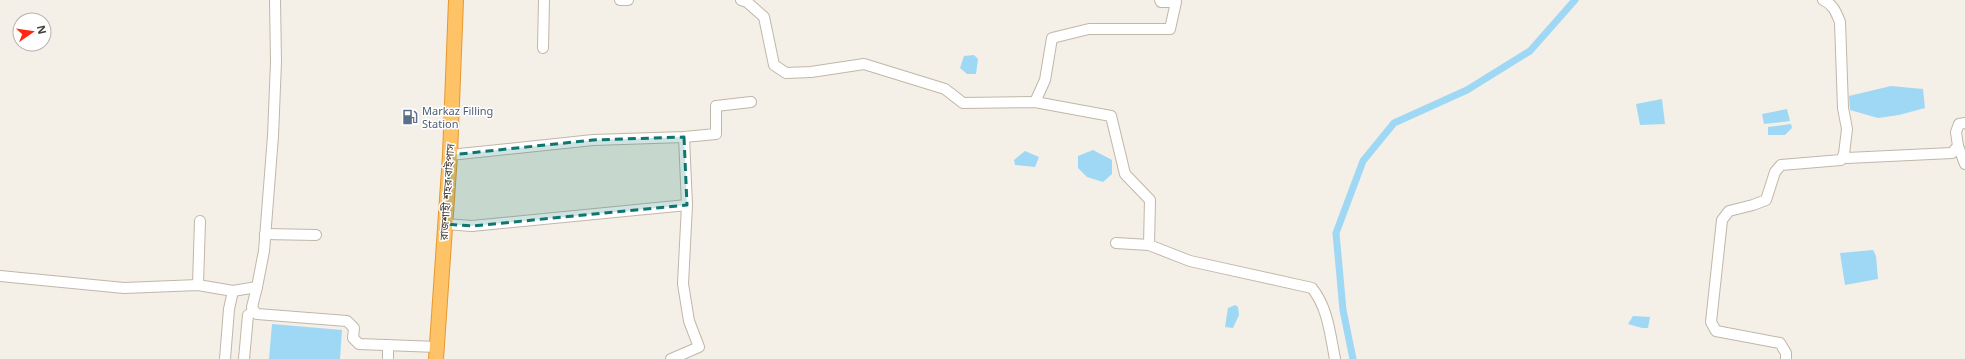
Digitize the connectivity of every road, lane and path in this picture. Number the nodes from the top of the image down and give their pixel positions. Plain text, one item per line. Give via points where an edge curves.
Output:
1 (275, 0) edge
2 (456, 0) edge
3 (544, 0) edge
4 (620, 0) edge
5 (628, 0) edge
6 (741, 0) edge
7 (1160, 0) edge
8 (1828, 1) edge
9 (543, 48) dead end
10 (751, 102) dead end
11 (1035, 102) junction
12 (1965, 123) edge
13 (684, 137) junction
14 (1958, 146) junction
15 (1844, 154) junction
16 (450, 155) junction
17 (1965, 164) edge
18 (686, 205) junction
19 (200, 221) dead end
20 (445, 224) junction
21 (265, 234) junction
22 (316, 235) dead end
23 (1116, 243) dead end
24 (1148, 245) junction
25 (0, 276) edge
26 (198, 285) junction
27 (257, 287) junction
28 (233, 290) junction
29 (254, 311) junction
30 (388, 345) junction
31 (436, 353) edge
32 (225, 359) edge
33 (244, 359) edge
34 (388, 359) edge
35 (671, 359) edge
36 (1335, 359) edge
37 (1786, 359) edge

1 - 21 street via 276,62
2 - 16 highway, রাজশাহী শহর বাইপাস
3 - 9 street
4 - 5 street
6 - 11 street via 764,17 774,65 786,73 864,64 945,89 963,103
7 - 11 street via 1176,2 1170,29 1089,29 1052,38 1045,80
8 - 15 street via 1836,10 1840,22 1843,108 1847,129
10 - 13 street via 716,106 716,134
11 - 24 street via 1111,116 1125,174 1150,200
12 - 14 street via 1959,124 1956,132
13 - 16 street via 593,140
13 - 18 street
14 - 15 street via 1952,153 1847,158
14 - 17 street
15 - 37 street via 1841,160 1781,165 1775,172 1766,200 1729,210 1722,220 1711,322 1716,331 1780,343 1786,353
16 - 20 highway, রাজশাহী শহর বাইপাস
18 - 20 street via 472,226
18 - 35 street via 683,284 689,321 699,347
19 - 26 street
20 - 31 highway, রাজশাহী শহর বাইপাস
21 - 22 street
21 - 27 street
23 - 24 street
24 - 36 street via 1190,261 1312,288 1321,299
25 - 26 street via 124,288
26 - 28 street
27 - 28 street
27 - 29 street via 252,307
28 - 32 street
29 - 30 street via 257,314 347,321 354,328 355,342
29 - 33 street via 248,315
30 - 31 street
30 - 34 street

